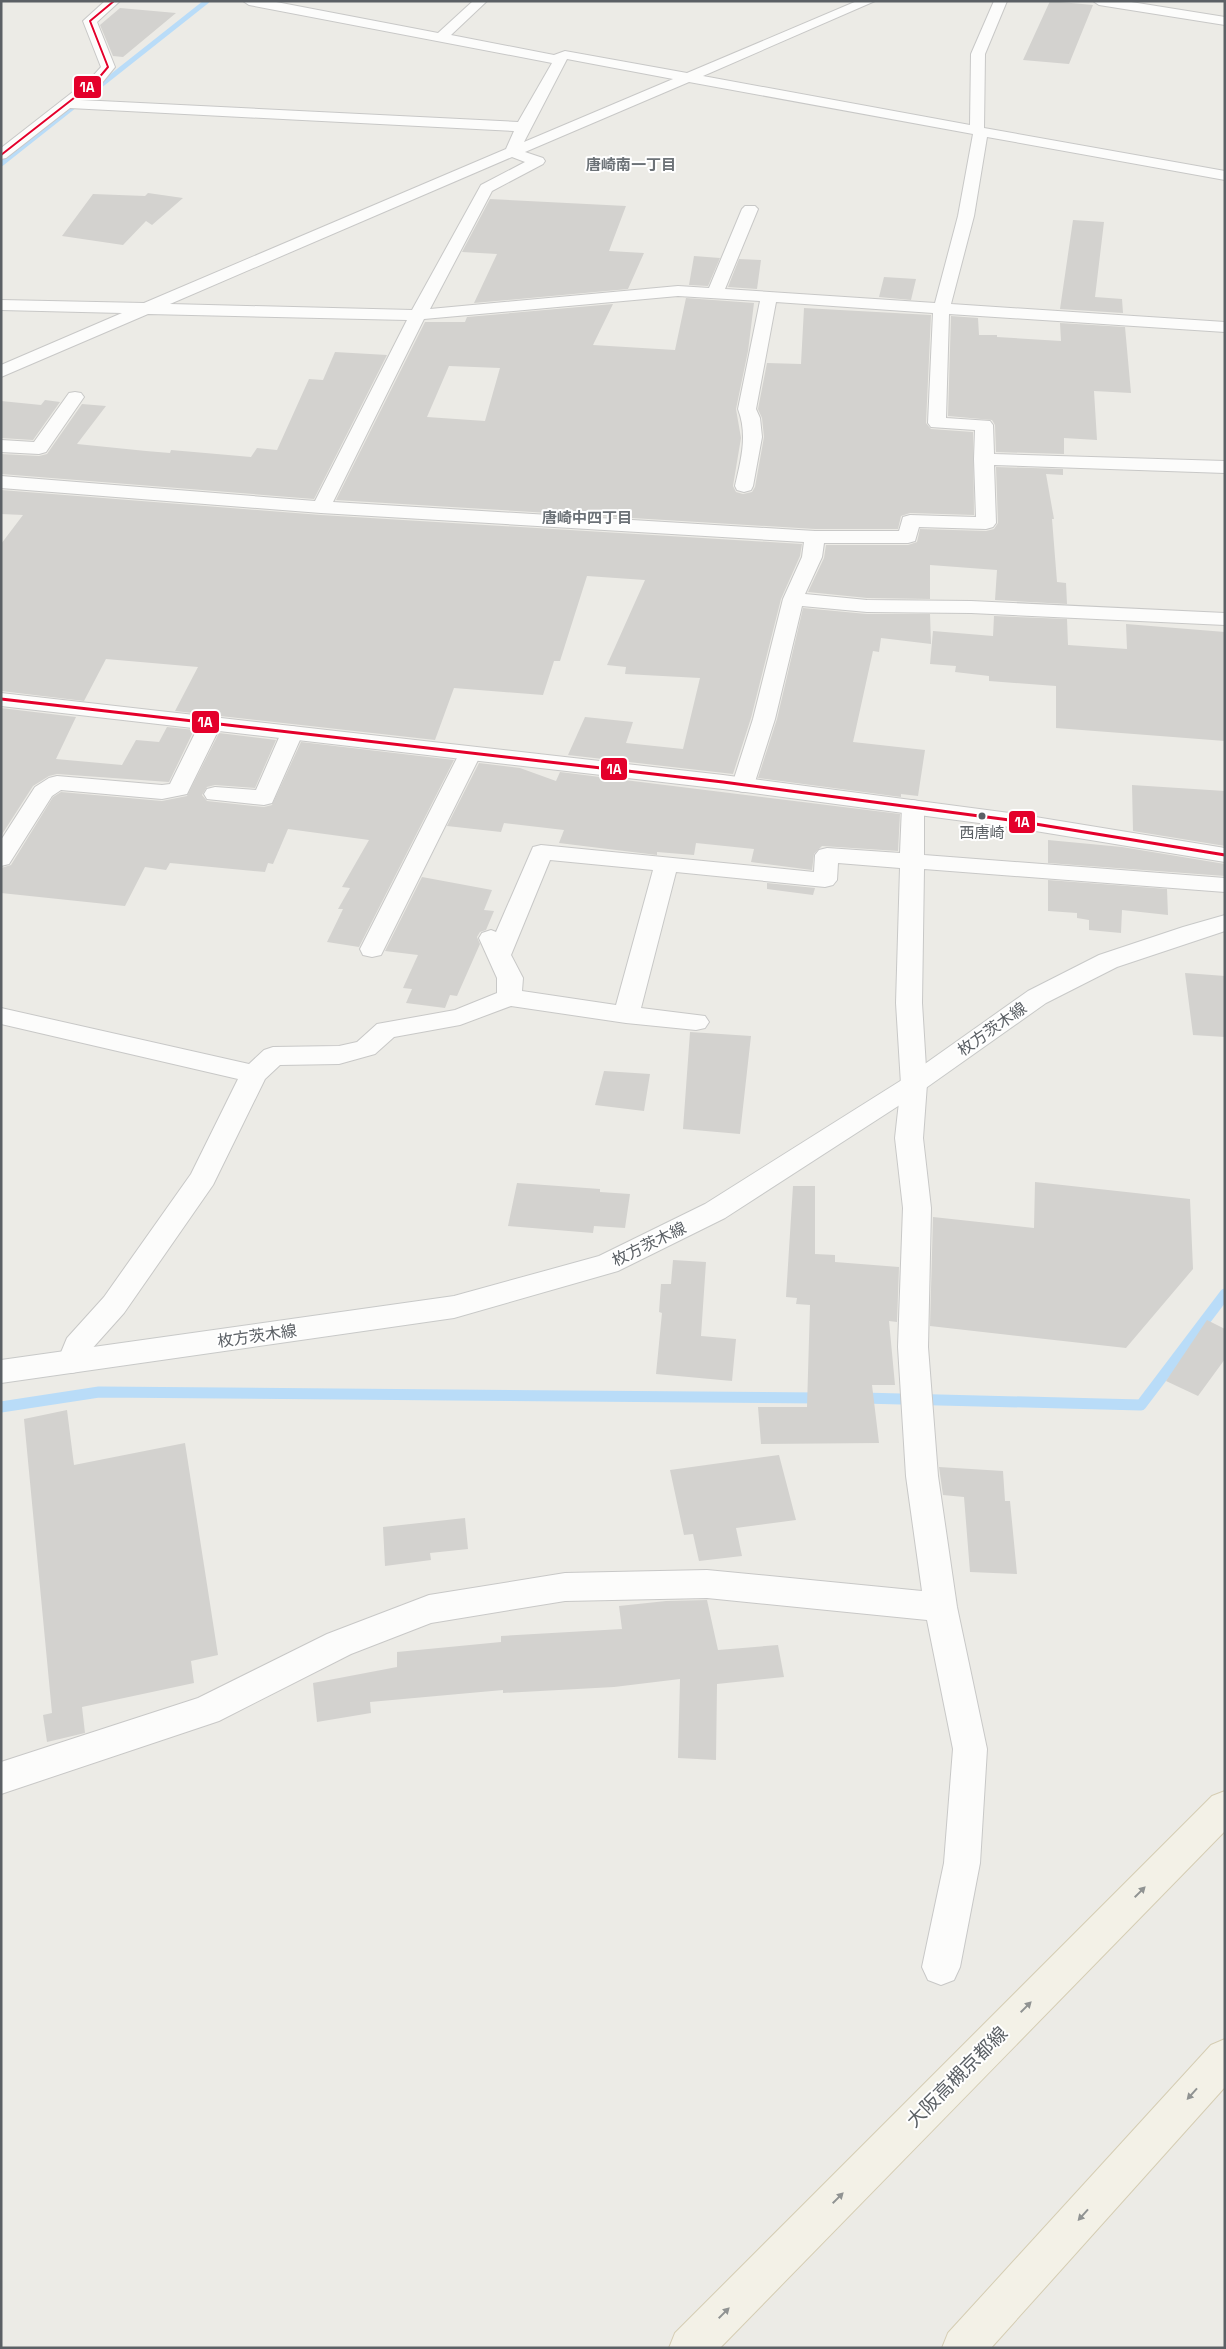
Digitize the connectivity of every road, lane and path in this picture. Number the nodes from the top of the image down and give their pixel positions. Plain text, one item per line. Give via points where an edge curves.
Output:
1 (114, 1) edge
2 (249, 1) edge
3 (481, 1) edge
4 (869, 1) edge
5 (1001, 1) edge
6 (1099, 1) edge
7 (1225, 21) edge
8 (441, 37) junction
9 (556, 59) junction
10 (690, 77) junction
11 (67, 104) junction
12 (523, 127) junction
13 (980, 131) junction
14 (512, 152) junction
15 (1, 155) edge
16 (1225, 176) edge
17 (750, 209) dead end
18 (716, 292) junction
19 (769, 296) junction
20 (1, 305) edge
21 (941, 309) junction
22 (142, 310) junction
23 (418, 315) junction
24 (1225, 327) edge
25 (1, 372) edge
26 (75, 397) dead end
27 (1, 446) edge
28 (984, 459) junction
29 (1225, 467) edge
30 (1, 482) edge
31 (744, 486) dead end
32 (321, 507) junction
33 (815, 537) junction
34 (793, 599) junction
35 (1225, 619) edge
36 (1, 699) edge
37 (210, 723) junction
38 (292, 733) junction
39 (470, 754) junction
40 (743, 785) junction
41 (215, 794) dead end
42 (913, 807) junction
43 (5, 848) edge
44 (1225, 855) edge
45 (912, 862) junction
46 (666, 864) junction
47 (1225, 885) edge
48 (1225, 923) edge
49 (489, 932) dead end
50 (372, 949) dead end
51 (499, 955) junction
52 (509, 997) junction
53 (626, 1015) junction
54 (1, 1016) edge
55 (696, 1022) dead end
56 (254, 1074) junction
57 (914, 1084) junction
58 (72, 1362) junction
59 (1, 1372) edge
60 (941, 1607) junction
61 (1, 1778) edge
62 (1225, 1806) edge
63 (941, 1967) dead end
64 (1225, 2058) edge
65 (690, 2348) edge
66 (963, 2348) edge

1 - 11 street via 90,21 108,67
2 - 8 street
3 - 8 street
4 - 10 street
5 - 13 street via 978,54
6 - 7 street
8 - 9 street
9 - 10 street via 565,55
9 - 12 street via 560,60
10 - 13 street
10 - 14 street
11 - 12 street
11 - 15 street
12 - 14 street
13 - 16 street
13 - 21 street via 966,216
14 - 22 street
14 - 23 street via 538,161 486,188
17 - 18 street
18 - 19 street
18 - 23 street via 672,291
19 - 21 street
19 - 31 street via 747,409 751,416 752,452
20 - 22 street
21 - 24 street
21 - 28 street via 937,423 984,425
22 - 23 street
22 - 25 street
23 - 32 street
26 - 27 street via 39,448
28 - 29 street
28 - 33 street via 986,523 910,521 908,538
30 - 32 street
32 - 33 street
33 - 34 street via 812,557
34 - 35 street via 867,606 971,607
34 - 40 street via 764,719
36 - 37 street
37 - 38 street
37 - 43 street via 179,789 162,792 57,783 43,792
38 - 39 street
38 - 41 street via 264,798
39 - 40 street
39 - 50 street
40 - 42 street
42 - 44 street
42 - 45 street
45 - 46 street via 827,855 825,880
45 - 47 street
45 - 57 street via 909,1003
46 - 51 street via 541,852
46 - 53 street
48 - 57 street, 枚方茨木線 via 1108,962 1037,997
49 - 51 street
51 - 52 street via 510,978
52 - 53 street
52 - 56 street via 460,1017 386,1030 366,1048 339,1055 273,1056
53 - 55 street
54 - 56 street
56 - 58 street via 203,1178 114,1304 77,1346
57 - 58 street, 枚方茨木線 via 715,1211 608,1264 454,1308
57 - 60 street via 909,1138 917,1208 913,1347 922,1476
58 - 59 street, 枚方茨木線
60 - 61 street via 706,1584 565,1587 429,1610 339,1644 208,1710
60 - 63 street via 970,1749 962,1864
65 -> 62 main road, 大阪高槻京都線
64 -> 66 main road

